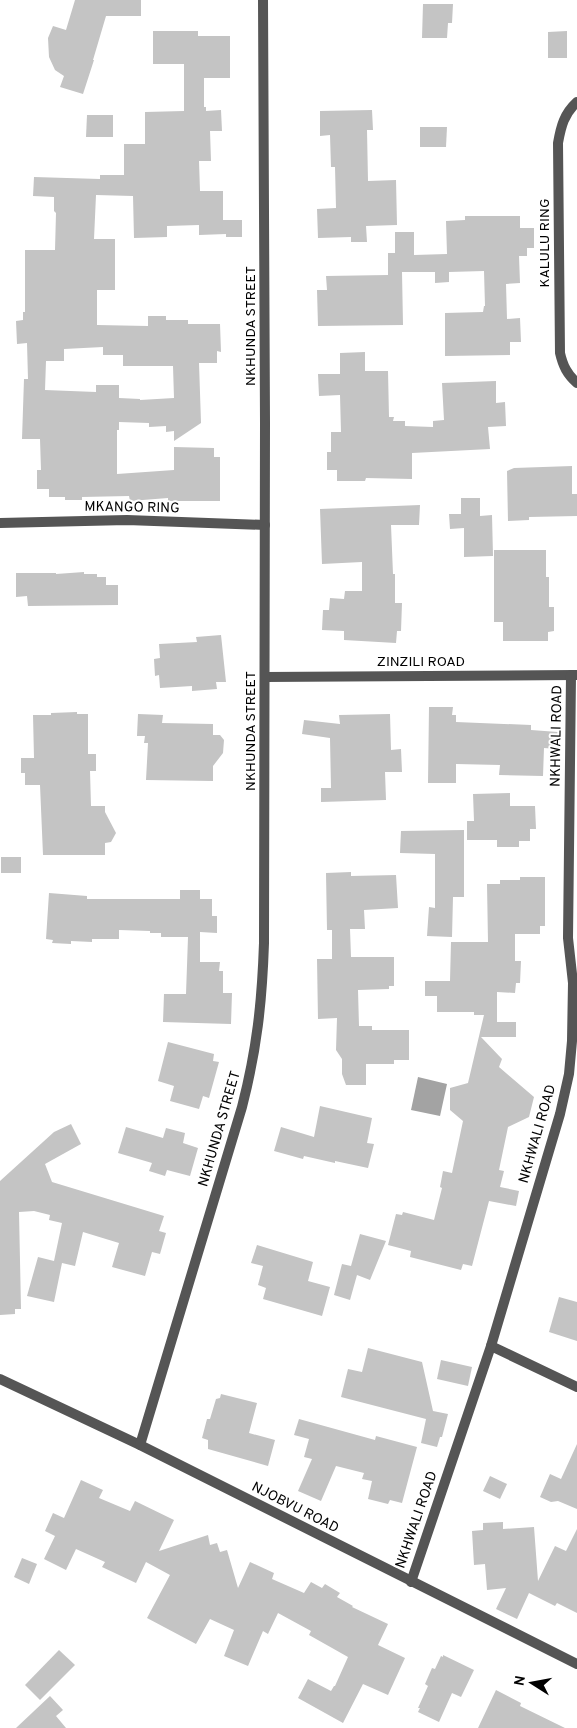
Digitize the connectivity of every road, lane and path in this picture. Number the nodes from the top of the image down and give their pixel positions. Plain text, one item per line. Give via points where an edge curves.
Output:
1 (263, 0) edge
2 (577, 102) edge
3 (577, 383) edge
4 (0, 523) edge
5 (265, 525) junction
6 (574, 675) edge
7 (265, 677) junction
8 (575, 983) edge
9 (491, 1346) junction
10 (0, 1379) edge
11 (577, 1387) edge
12 (140, 1445) junction
13 (411, 1582) junction
14 (577, 1664) edge

1 - 5 street, NKHUNDA STREET
2 - 3 street, KALULU RING via 564,118 558,142 560,353 562,364
4 - 5 street, MKANGO RING via 127,520
5 - 7 street, NKHUNDA STREET
6 - 7 street, ZINZILI ROAD
6 - 8 street, NKHWALI ROAD via 568,938
7 - 12 street, NKHUNDA STREET via 264,943 262,1000 255,1053 242,1107
8 - 9 street, NKHWALI ROAD via 569,1074 560,1114
9 - 11 street
9 - 13 street, NKHWALI ROAD
10 - 12 street, NJOBVU ROAD
12 - 13 street, NJOBVU ROAD
13 - 14 street, NJOBVU ROAD

